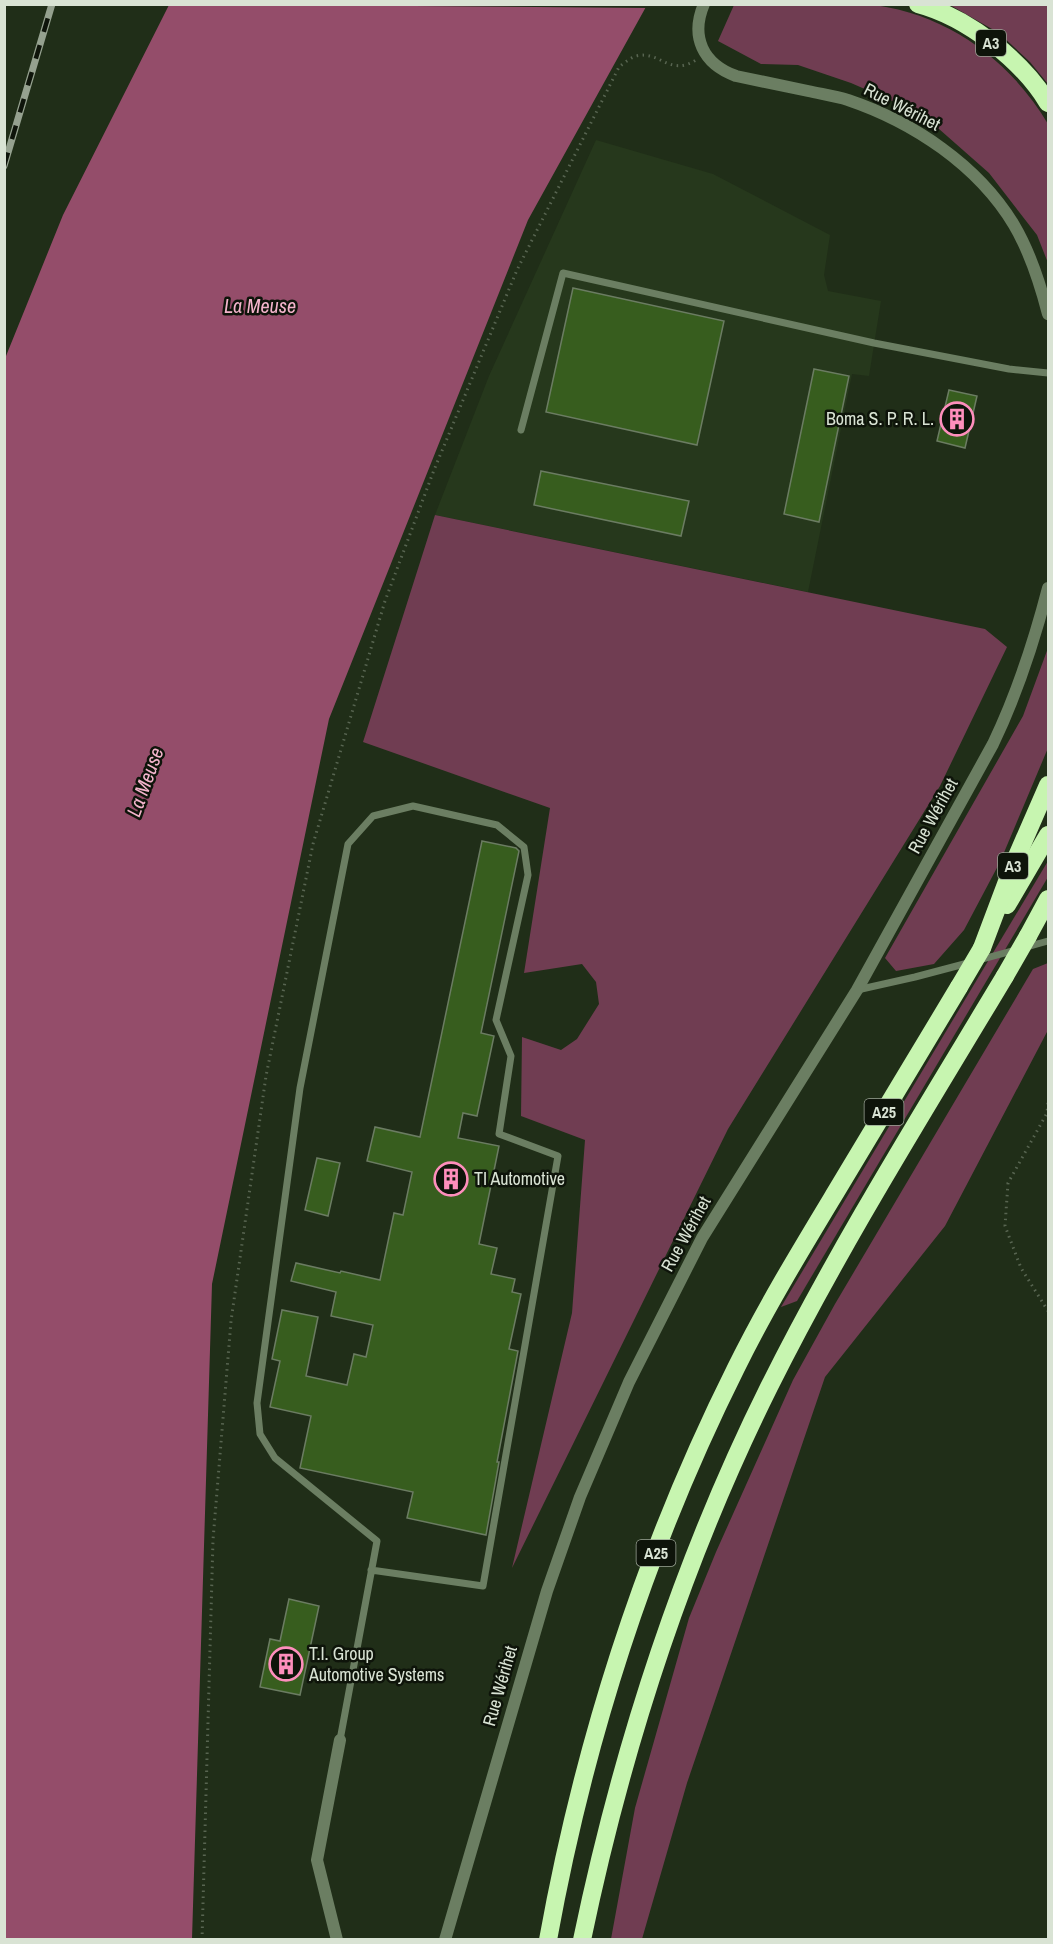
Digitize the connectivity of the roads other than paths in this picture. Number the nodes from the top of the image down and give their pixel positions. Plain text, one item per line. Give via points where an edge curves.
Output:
1 (704, 4) edge
2 (918, 4) edge
3 (1048, 103) edge
4 (1048, 314) edge
5 (1048, 374) edge
6 (521, 430) dead end
7 (1048, 588) edge
8 (1048, 785) edge
9 (1048, 835) edge
10 (1048, 899) edge
11 (1048, 909) edge
12 (1029, 934) junction
13 (1048, 941) edge
14 (982, 948) junction
15 (857, 990) junction
16 (371, 1570) junction
17 (340, 1740) joint
18 (557, 1890) junction
19 (583, 1939) edge
20 (337, 1940) edge
21 (445, 1940) edge
22 (536, 1940) edge
23 (548, 1940) edge

1 - 4 street, Rue Wérihet via 699,37 706,55 724,71 846,99 879,112 936,144 966,168 1013,224 1031,258
2 - 3 highway, A3 via 977,32 1006,54
5 - 6 lane via 874,343 564,273
7 - 15 street, Rue Wérihet via 1009,712
8 - 14 highway, A3
9 - 14 highway, A25
10 - 12 highway, A25
11 - 12 highway
12 - 19 highway, A25, bridge via 835,1262 769,1387 721,1491 649,1680 595,1876
13 - 15 lane
14 - 18 highway, A25, bridge via 779,1288 712,1419 667,1524 617,1661 589,1755
15 - 21 street, Rue Wérihet via 702,1238 629,1382 580,1497 547,1591
16 - 16 lane via 377,1541 275,1458 260,1434 257,1403 300,1088 348,844 374,816 413,806 497,825 524,847 528,875 496,1020 511,1056 499,1134 558,1156 483,1586
16 - 17 lane
17 - 20 street via 316,1860
18 - 22 highway, A25
18 - 23 highway, A25

